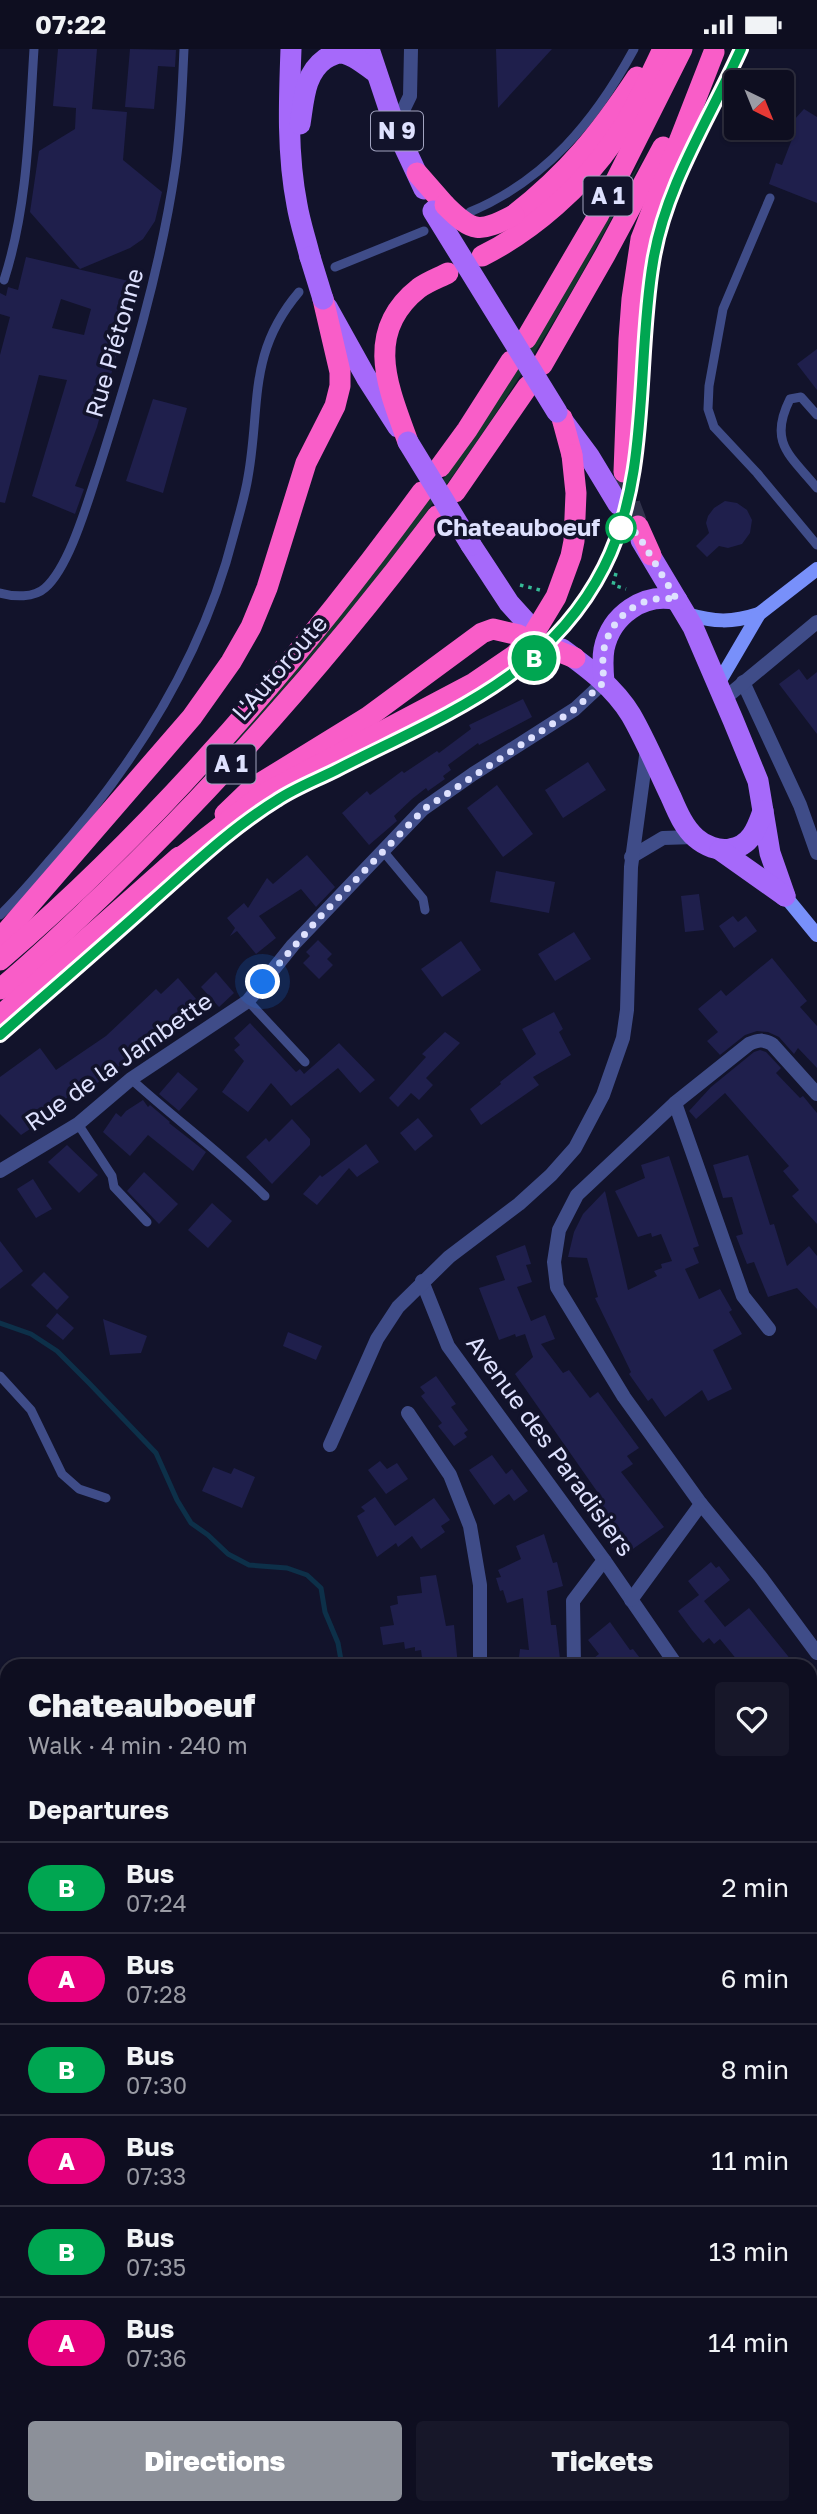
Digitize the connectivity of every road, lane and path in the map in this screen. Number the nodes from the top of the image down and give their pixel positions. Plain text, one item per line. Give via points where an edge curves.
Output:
1 (34, 49) edge
2 (184, 49) edge
3 (291, 49) edge
4 (369, 49) edge
5 (411, 49) edge
6 (634, 49) edge
7 (655, 49) edge
8 (663, 49) edge
9 (682, 49) edge
10 (741, 49) edge
11 (715, 50) edge
12 (375, 72) junction
13 (395, 127) junction
14 (418, 173) joint
15 (292, 175) junction
16 (770, 198) dead end
17 (439, 208) junction
18 (470, 212) dead end
19 (424, 232) dead end
20 (482, 256) dead end
21 (335, 267) dead end
22 (447, 273) dead end
23 (4, 280) dead end
24 (299, 292) dead end
25 (323, 299) junction
26 (526, 339) dead end
27 (511, 361) dead end
28 (542, 365) dead end
29 (528, 386) dead end
30 (559, 415) junction
31 (817, 415) edge
32 (408, 442) junction
33 (440, 467) dead end
34 (624, 472) tunnel mouth
35 (817, 488) edge
36 (422, 492) dead end
37 (455, 492) dead end
38 (618, 503) dead end
39 (437, 516) dead end
40 (637, 529) tunnel mouth
41 (817, 545) edge
42 (651, 555) joint
43 (817, 569) edge
44 (609, 572) dead end
45 (628, 590) dead end
46 (0, 593) edge
47 (682, 607) junction
48 (759, 614) junction
49 (817, 622) edge
50 (524, 630) joint
51 (563, 652) dead end
52 (604, 682) junction
53 (743, 682) junction
54 (721, 691) junction
55 (647, 748) junction
56 (763, 811) junction
57 (694, 837) junction
58 (720, 850) junction
59 (383, 851) junction
60 (817, 853) edge
61 (631, 857) junction
62 (167, 868) junction
63 (785, 895) junction
64 (425, 909) dead end
65 (0, 915) edge
66 (108, 931) junction
67 (817, 935) edge
68 (0, 939) edge
69 (0, 960) edge
70 (0, 989) edge
71 (248, 1001) junction
72 (0, 1016) edge
73 (0, 1035) edge
74 (305, 1062) dead end
75 (131, 1079) junction
76 (817, 1094) edge
77 (675, 1103) junction
78 (78, 1124) junction
79 (0, 1171) edge
80 (265, 1196) dead end
81 (147, 1222) dead end
82 (422, 1281) junction
83 (769, 1329) dead end
84 (0, 1376) edge
85 (408, 1413) dead end
86 (330, 1445) dead end
87 (106, 1498) dead end
88 (701, 1504) junction
89 (604, 1560) junction
90 (631, 1600) junction
91 (817, 1653) edge
92 (480, 1659) edge
93 (574, 1659) edge
94 (672, 1659) edge

1 - 23 lane via 26,170
2 - 46 lane, Rue Piétonne via 180,127 163,240 130,369 82,519 57,574 44,589 27,596
3 - 15 main road
4 - 12 main road, N 9
5 - 13 street via 410,96
6 - 18 lane via 583,127 551,161 526,183
7 - 17 highway, bridge via 606,125 571,166 514,215 494,225 475,227
8 - 20 highway via 635,108 575,188 521,232
9 - 26 highway, A 1 via 598,216
10 - 66 lane, bridge via 659,231 624,517 598,579 573,617 532,660 496,686 278,799
11 - 28 highway, A 1
11 - 34 highway via 641,239 629,339
12 - 13 main road, N 9
12 - 15 main road via 342,53 331,55 314,70 305,91
13 - 14 main road, N 9
14 - 17 highway
15 - 25 main road, bridge
16 - 41 lane via 723,309 708,409 713,428
17 - 30 main road, bridge via 488,301
19 - 21 lane
22 - 32 highway via 407,299 385,343 390,392
24 - 65 lane via 270,333 262,358 248,476 210,614 170,695 117,779
25 - 32 main road
25 - 68 highway via 340,386 306,463 251,627 192,717
27 - 33 highway
29 - 37 highway
30 - 38 main road
30 - 62 highway, bridge via 572,455 574,541 556,597 533,635 515,655 474,683 262,795
31 - 35 lane via 802,397 790,399 779,436
32 - 50 main road, bridge
36 - 69 highway, L'Autoroute / A 1 via 238,724 118,850
39 - 70 highway, L'Autoroute / A 1 via 335,646 245,749 150,849
40 - 42 highway
42 - 47 main road
43 - 48 street
44 - 45 path via 617,574 613,585
47 - 48 street via 708,621 736,622
47 - 52 main road via 656,597 627,611 604,646
47 - 54 main road
48 - 54 street
49 - 53 street
50 - 62 highway, bridge via 494,628 482,633 368,717 251,789
51 - 52 main road
52 - 55 main road via 631,716
52 - 59 street, Rue de la Jambette via 575,709 424,809
53 - 54 street
53 - 60 street
54 - 56 main road via 758,781
55 - 57 main road
55 - 61 street
56 - 58 main road via 757,829 743,844
56 - 63 main road via 770,853
57 - 58 main road
57 - 61 street via 663,838
58 - 63 main road
59 - 64 lane via 423,899
59 - 71 street, Rue de la Jambette
61 - 82 street via 627,1010 623,1038 603,1095 575,1148 551,1175
62 - 66 highway
63 - 67 street
66 - 72 highway
66 - 73 lane
71 - 74 lane
71 - 75 street, Rue de la Jambette
75 - 78 street, Rue de la Jambette
75 - 80 lane
76 - 77 street via 772,1044 757,1040
77 - 83 street via 743,1296
77 - 88 street via 577,1195 559,1230 554,1262 557,1287 624,1397
78 - 79 street, Rue de la Jambette
78 - 81 lane via 112,1176 114,1187
82 - 86 street via 377,1339
82 - 89 street, Avenue des Paradisiers via 448,1346
84 - 87 lane via 31,1410 62,1474 79,1489
85 - 92 street via 450,1475 470,1526 480,1585
88 - 90 street
88 - 91 street
89 - 90 street, Avenue des Paradisiers
89 - 93 street via 573,1601
90 - 94 street, Avenue des Paradisiers

